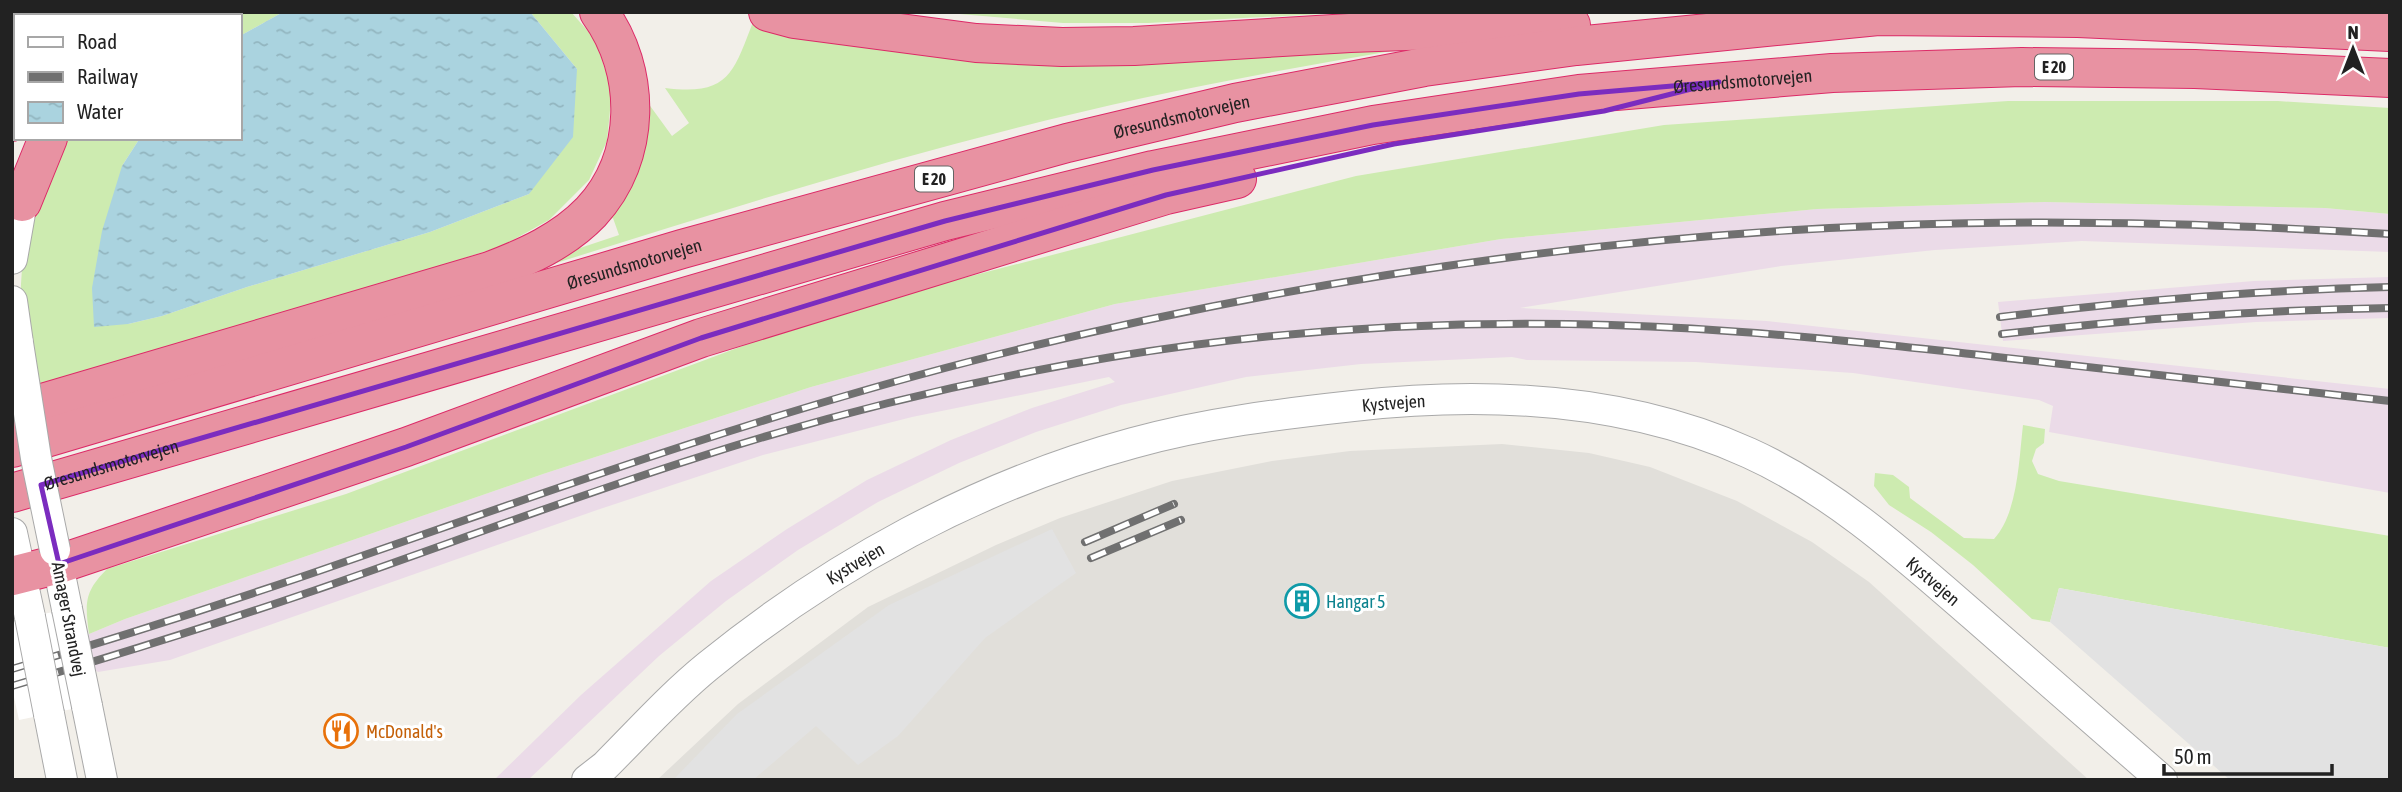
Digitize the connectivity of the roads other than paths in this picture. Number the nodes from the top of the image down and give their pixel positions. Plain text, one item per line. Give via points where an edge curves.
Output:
1 (599, 12) edge
2 (768, 12) edge
3 (1878, 16) junction
4 (2390, 32) edge
5 (2390, 78) edge
6 (1719, 82) junction
7 (47, 140) edge
8 (17, 204) edge
9 (12, 259) edge
10 (12, 301) edge
11 (12, 384) edge
12 (12, 412) edge
13 (24, 453) edge
14 (12, 493) edge
15 (57, 557) junction
16 (16, 560) edge
17 (597, 775) edge
18 (62, 780) edge
19 (102, 780) edge
20 (2162, 780) edge

1 - 12 highway via 617,42 627,73 627,139 620,165 600,200 559,238 490,271
2 - 3 highway via 976,43 1062,47
3 - 4 highway, Øresundsmotorvejen / E 20 via 2078,18
3 - 13 highway, Øresundsmotorvejen / E 20 via 1562,48 1424,67 1222,106 1067,143 695,245
5 - 6 highway, Øresundsmotorvejen / E 20 via 2022,67
6 - 14 highway, Øresundsmotorvejen / E 20 via 1579,94 1373,125 1153,170 919,229
6 - 15 highway via 1604,111 1394,144 1166,195 701,338 406,447
7 - 8 highway
8 - 9 street
10 - 13 street, Amager Strandvej, bridge
11 - 13 street, Amager Strandvej, bridge
13 - 15 street, Amager Strandvej, bridge
15 - 16 highway
15 - 19 street, Amager Strandvej, bridge
16 - 18 street, bridge
17 - 20 street, Kystvejen via 704,669 769,618 914,530 1012,484 1133,443 1263,416 1404,400 1480,398 1625,413 1749,453 1806,483 1930,578

